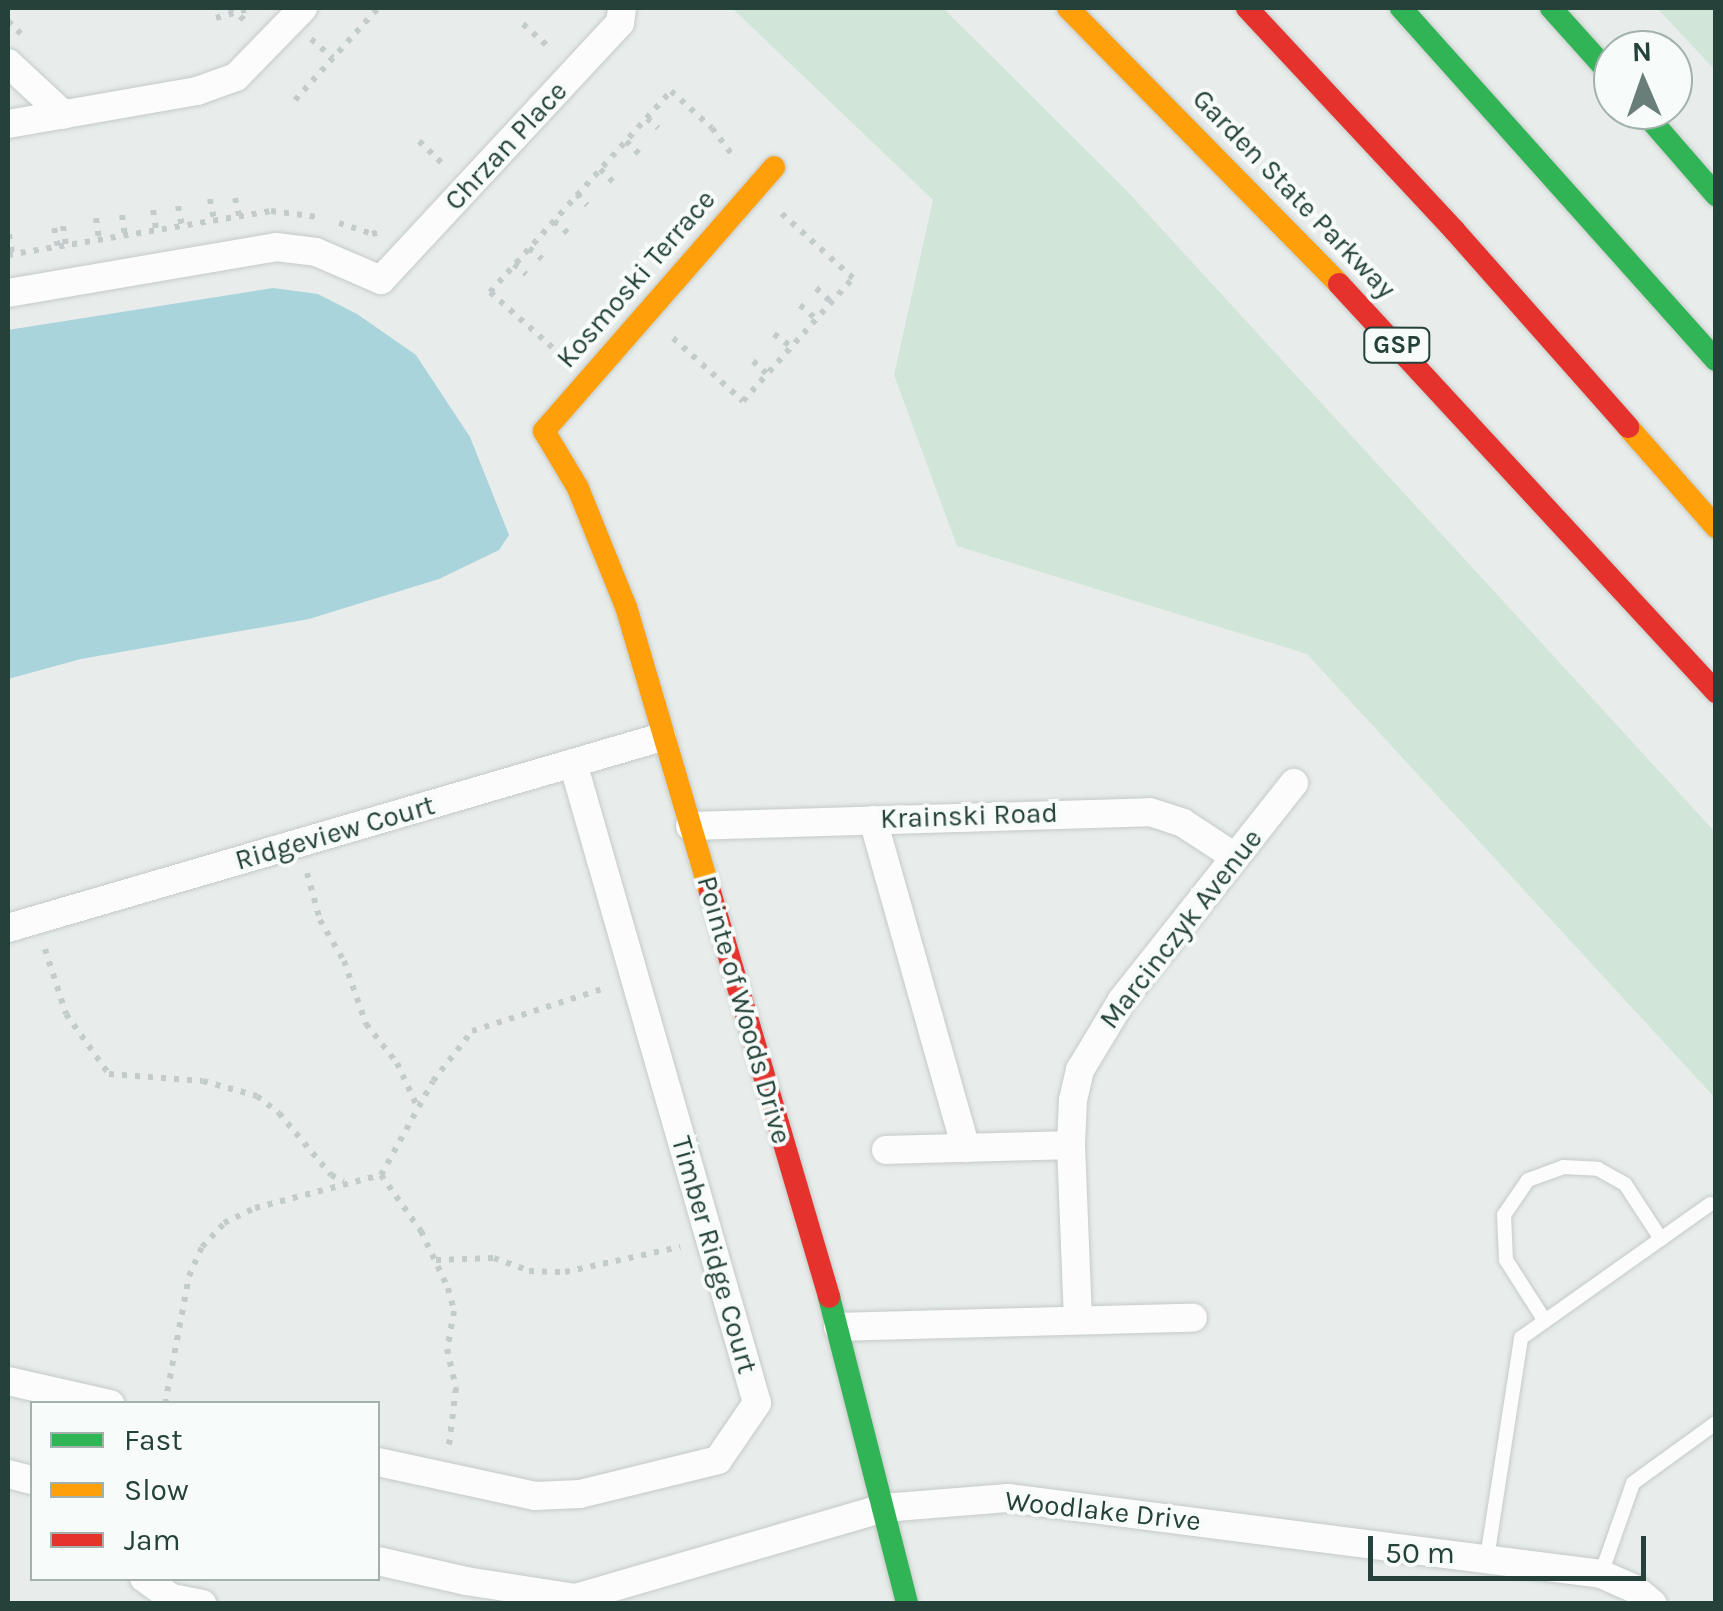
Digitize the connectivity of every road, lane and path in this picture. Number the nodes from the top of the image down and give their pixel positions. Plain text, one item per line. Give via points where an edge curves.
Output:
1 (252, 8) edge
2 (303, 8) edge
3 (378, 8) edge
4 (622, 8) edge
5 (1068, 8) edge
6 (1247, 8) edge
7 (1401, 8) edge
8 (1551, 8) edge
9 (233, 10) edge
10 (216, 18) dead end
11 (8, 21) edge
12 (523, 24) dead end
13 (244, 32) dead end
14 (309, 38) dead end
15 (566, 40) dead end
16 (36, 48) dead end
17 (555, 52) junction
18 (1593, 55) edge
19 (332, 62) junction
20 (8, 64) edge
21 (542, 67) dead end
22 (294, 100) dead end
23 (64, 115) junction
24 (646, 118) junction
25 (8, 124) edge
26 (658, 128) dead end
27 (1659, 130) edge
28 (419, 141) dead end
29 (626, 141) junction
30 (639, 154) dead end
31 (462, 155) dead end
32 (743, 166) dead end
33 (774, 167) dead end
34 (600, 169) junction
35 (448, 170) junction
36 (614, 182) dead end
37 (436, 183) dead end
38 (577, 194) junction
39 (1716, 195) edge
40 (236, 198) dead end
41 (210, 199) dead end
42 (588, 204) dead end
43 (771, 204) dead end
44 (178, 206) dead end
45 (153, 210) dead end
46 (122, 215) dead end
47 (239, 216) junction
48 (96, 218) dead end
49 (214, 220) junction
50 (554, 220) junction
51 (182, 226) junction
52 (59, 227) dead end
53 (392, 229) dead end
54 (156, 230) junction
55 (568, 233) dead end
56 (9, 234) edge
57 (125, 236) junction
58 (99, 240) junction
59 (62, 246) junction
60 (529, 248) junction
61 (10, 255) edge
62 (542, 259) dead end
63 (514, 264) junction
64 (526, 274) dead end
65 (816, 288) dead end
66 (8, 293) edge
67 (832, 302) junction
68 (800, 305) dead end
69 (816, 319) junction
70 (663, 329) dead end
71 (774, 334) dead end
72 (791, 347) junction
73 (567, 360) dead end
74 (1716, 360) edge
75 (753, 362) dead end
76 (767, 374) junction
77 (544, 431) joint
78 (1716, 527) edge
79 (1716, 692) edge
80 (662, 737) junction
81 (573, 763) junction
82 (1294, 783) dead end
83 (873, 820) junction
84 (690, 826) junction
85 (298, 843) junction
86 (1235, 858) junction
87 (37, 919) junction
88 (8, 928) edge
89 (635, 978) junction
90 (417, 1106) junction
91 (1071, 1144) junction
92 (966, 1148) junction
93 (886, 1150) dead end
94 (381, 1175) junction
95 (344, 1181) junction
96 (1710, 1204) dead end
97 (710, 1238) junction
98 (1661, 1239) junction
99 (436, 1260) junction
100 (1192, 1318) dead end
101 (1078, 1320) junction
102 (1544, 1321) junction
103 (838, 1327) junction
104 (8, 1381) edge
105 (97, 1401) edge
106 (165, 1401) edge
107 (1716, 1423) edge
108 (380, 1462) edge
109 (442, 1476) junction
110 (883, 1508) junction
111 (1487, 1558) junction
112 (380, 1560) edge
113 (1601, 1574) junction
114 (148, 1581) edge
115 (576, 1601) edge
116 (202, 1604) edge
117 (907, 1604) edge
118 (1653, 1604) edge

1 - 9 path
2 - 23 street via 236,77 197,91
3 - 19 path
4 - 66 street, Chrzan Place via 620,23 381,280 316,252 276,247
5 - 79 main road, Garden State Parkway / GSP via 1405,353
6 - 78 main road
7 - 74 main road
8 - 18 main road
9 - 10 path
9 - 13 path via 248,23
11 - 16 path
12 - 17 path
14 - 19 path
15 - 17 path
17 - 21 path
19 - 22 path
20 - 23 street
23 - 25 street
24 - 26 path
24 - 29 path
24 - 32 path via 670,92
27 - 39 main road
28 - 35 path
29 - 30 path
29 - 34 path
31 - 35 path
33 - 77 main road, Kosmoski Terrace
34 - 36 path
34 - 38 path
35 - 37 path
38 - 42 path
38 - 50 path
40 - 47 path
41 - 49 path
43 - 67 path via 854,278
44 - 51 path
45 - 54 path
46 - 57 path
47 - 49 path
47 - 53 path via 295,212 372,234
48 - 58 path
49 - 51 path
50 - 55 path
50 - 60 path
51 - 54 path
52 - 59 path
54 - 57 path
56 - 61 path
57 - 58 path
58 - 59 path
59 - 61 path
60 - 62 path
60 - 63 path
63 - 64 path
63 - 73 path via 490,292
65 - 67 path
67 - 69 path
68 - 69 path
69 - 72 path
70 - 76 path via 743,400
71 - 72 path
72 - 76 path
75 - 76 path
77 - 80 main road, Pointe of Woods Drive via 604,547
80 - 81 street, Ridgeview Court
80 - 84 main road, Pointe of Woods Drive
81 - 85 street, Ridgeview Court
81 - 89 street, Timber Ridge Court
82 - 86 street, Marcinczyk Avenue
83 - 84 street, Krainski Road
83 - 86 street, Krainski Road via 1150,812 1183,823
83 - 92 street
84 - 103 main road, Pointe of Woods Drive
85 - 87 street, Ridgeview Court
85 - 90 path via 320,920 344,960 366,1024 397,1063
86 - 91 street, Marcinczyk Avenue via 1093,1044 1073,1100
87 - 88 street, Ridgeview Court
87 - 95 path via 66,1014 109,1074 203,1081 257,1096
89 - 90 path via 472,1031
89 - 97 street, Timber Ridge Court
90 - 94 path
91 - 92 street
91 - 101 street, Marcinczyk Avenue
92 - 93 street
94 - 95 path
94 - 99 path
95 - 106 path via 255,1208 224,1223 202,1247 178,1322
96 - 98 lane
97 - 99 path via 564,1272 494,1258
97 - 109 street, Timber Ridge Court via 757,1403 718,1460 624,1486 550,1496
98 - 102 lane
98 - 102 lane via 1625,1184 1598,1169 1563,1167 1528,1180 1504,1215 1506,1260
99 - 109 path via 454,1311 447,1349 456,1412
100 - 101 street
101 - 103 street
102 - 111 lane via 1521,1338
103 - 110 main road, Pointe of Woods Drive
104 - 105 street
107 - 113 lane via 1633,1483
108 - 109 street, Timber Ridge Court
110 - 111 street, Woodlake Drive via 1008,1498
110 - 115 street, Woodlake Drive
110 - 117 main road, Pointe of Woods Drive
111 - 113 street, Woodlake Drive
112 - 115 street, Woodlake Drive
113 - 118 street, Woodlake Drive
114 - 116 street via 172,1598

